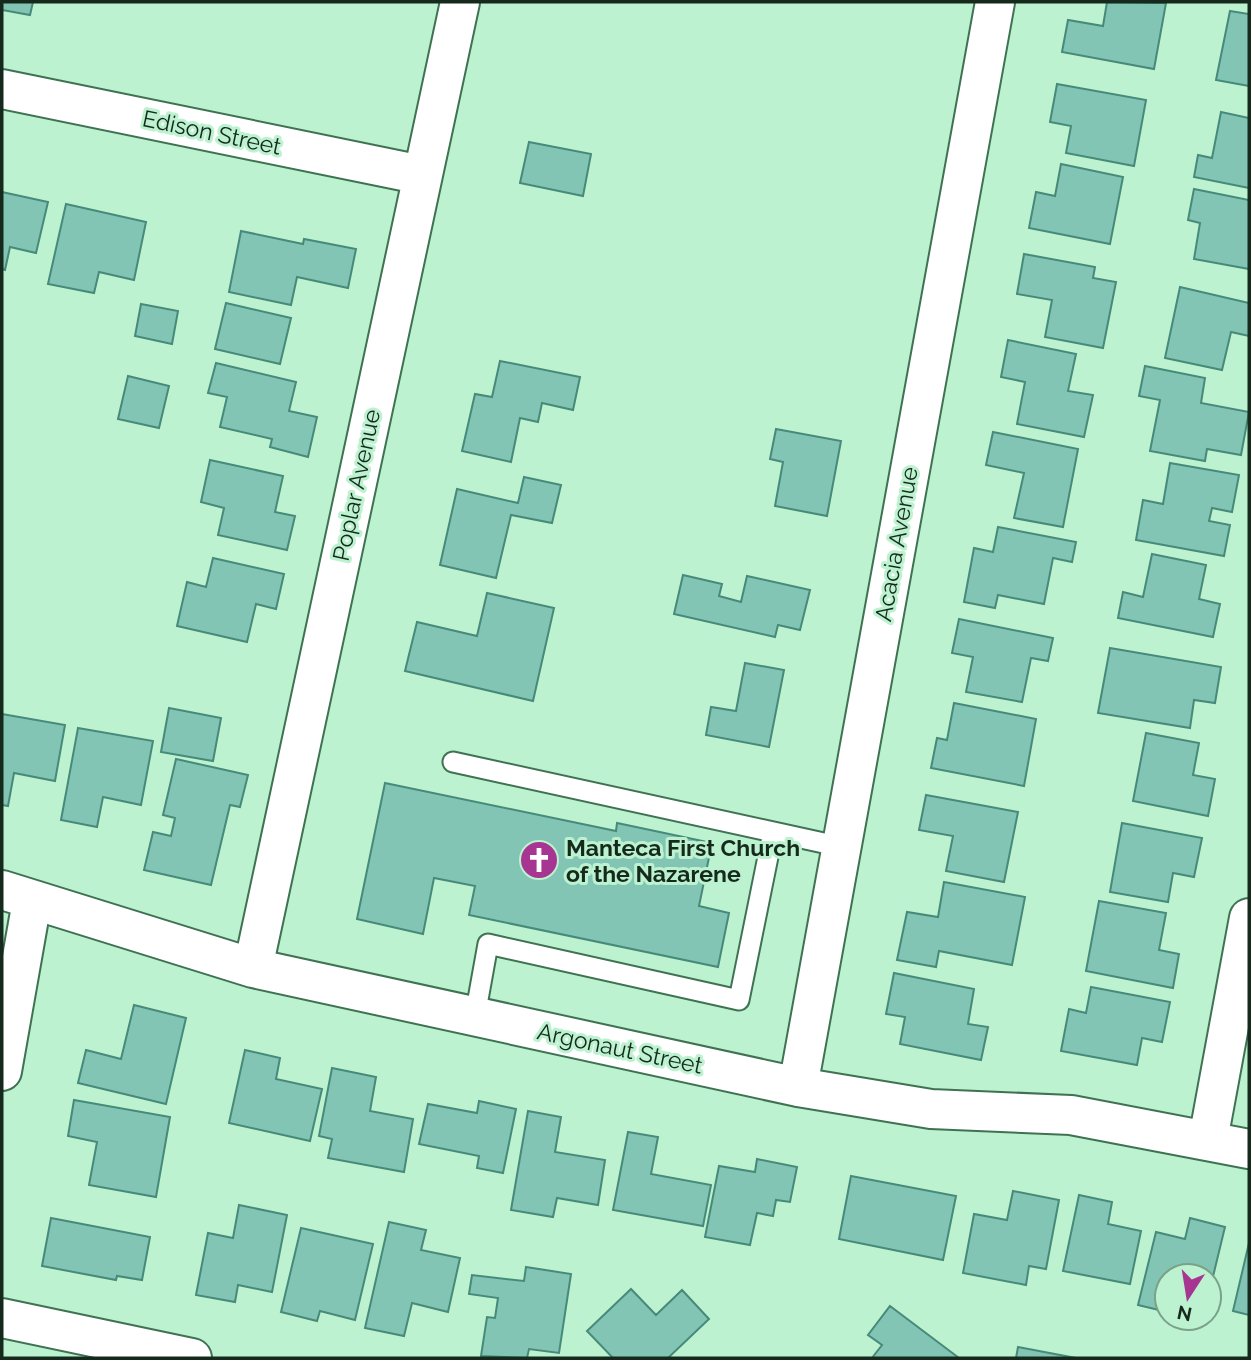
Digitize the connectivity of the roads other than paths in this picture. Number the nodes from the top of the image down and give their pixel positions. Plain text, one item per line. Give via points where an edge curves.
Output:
1 (460, 2) edge
2 (995, 2) edge
3 (2, 89) edge
4 (422, 175) junction
5 (453, 762) dead end
6 (773, 832) junction
7 (842, 847) junction
8 (17, 896) edge
9 (1249, 918) edge
10 (253, 968) junction
11 (475, 1016) junction
12 (2, 1071) edge
13 (798, 1087) junction
14 (1208, 1140) junction
15 (1249, 1149) edge
16 (2, 1318) edge
17 (192, 1358) edge

1 - 4 street, Poplar Avenue
2 - 7 street, Acacia Avenue
3 - 4 street, Edison Street
4 - 10 street, Poplar Avenue
5 - 6 lane
6 - 7 lane
6 - 11 lane via 739,1000 488,944
7 - 13 street, Acacia Avenue
8 - 10 street, Argonaut Street
8 - 12 street
9 - 14 street
10 - 11 street, Argonaut Street
11 - 13 street, Argonaut Street
13 - 14 street, Argonaut Street via 931,1109 1071,1115
14 - 15 street, Argonaut Street
16 - 17 street

